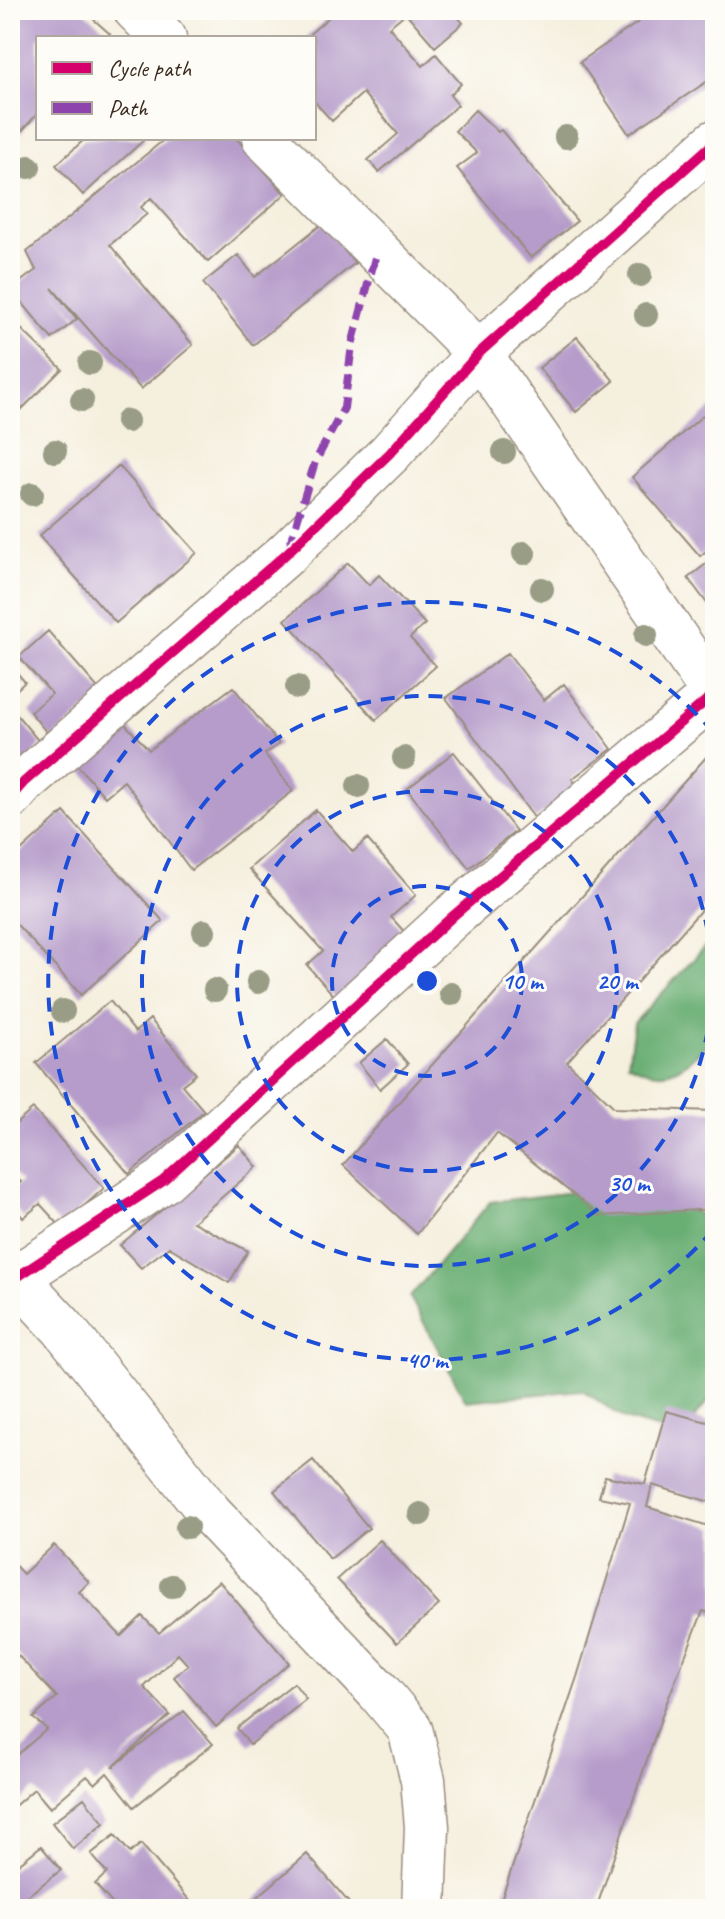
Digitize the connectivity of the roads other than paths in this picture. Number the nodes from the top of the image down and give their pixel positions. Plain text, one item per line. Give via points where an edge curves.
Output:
1 (136, 10) edge
2 (162, 36) edge
3 (266, 140) edge
4 (715, 142) edge
5 (479, 353) junction
6 (714, 695) edge
7 (10, 798) edge
8 (14, 1274) edge
9 (424, 1909) edge

1 - 2 street
3 - 5 street
4 - 5 street
5 - 6 street
5 - 7 street via 390,453 286,554
6 - 8 street via 453,916 163,1181
8 - 9 street via 210,1513 410,1729 423,1780 427,1827

